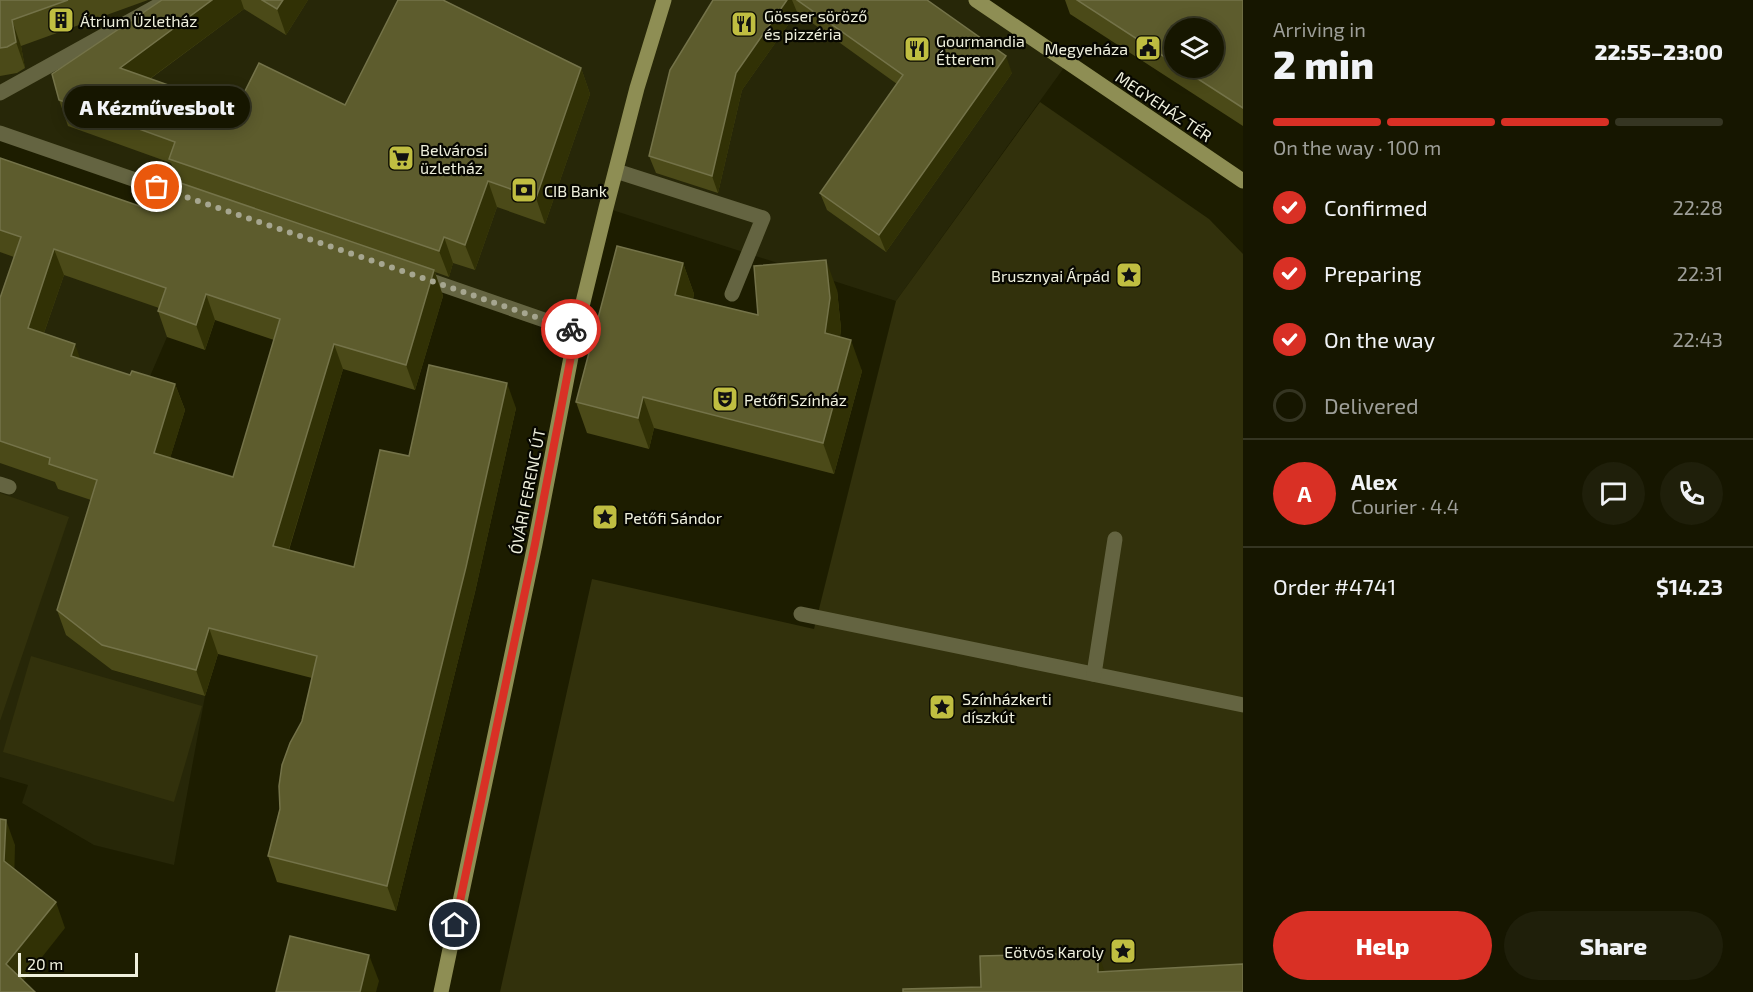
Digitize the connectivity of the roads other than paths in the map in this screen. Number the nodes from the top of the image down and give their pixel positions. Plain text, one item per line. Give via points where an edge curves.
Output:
1 (168, 0) edge
2 (664, 0) edge
3 (976, 0) edge
4 (0, 93) edge
5 (0, 133) edge
6 (616, 171) junction
7 (1243, 181) edge
8 (190, 199) edge
9 (404, 272) edge
10 (732, 294) dead end
11 (576, 330) junction
12 (1115, 539) dead end
13 (801, 614) dead end
14 (1094, 674) junction
15 (1243, 705) edge
16 (441, 992) edge

1 - 4 street
2 - 6 main road, ÓVÁRI FERENC ÚT
3 - 7 main road, MEGYEHÁZ TÉR
5 - 8 street
6 - 10 street via 764,218
6 - 11 main road, ÓVÁRI FERENC ÚT
9 - 11 street
11 - 16 main road, ÓVÁRI FERENC ÚT
12 - 14 street
13 - 14 street
14 - 15 street

